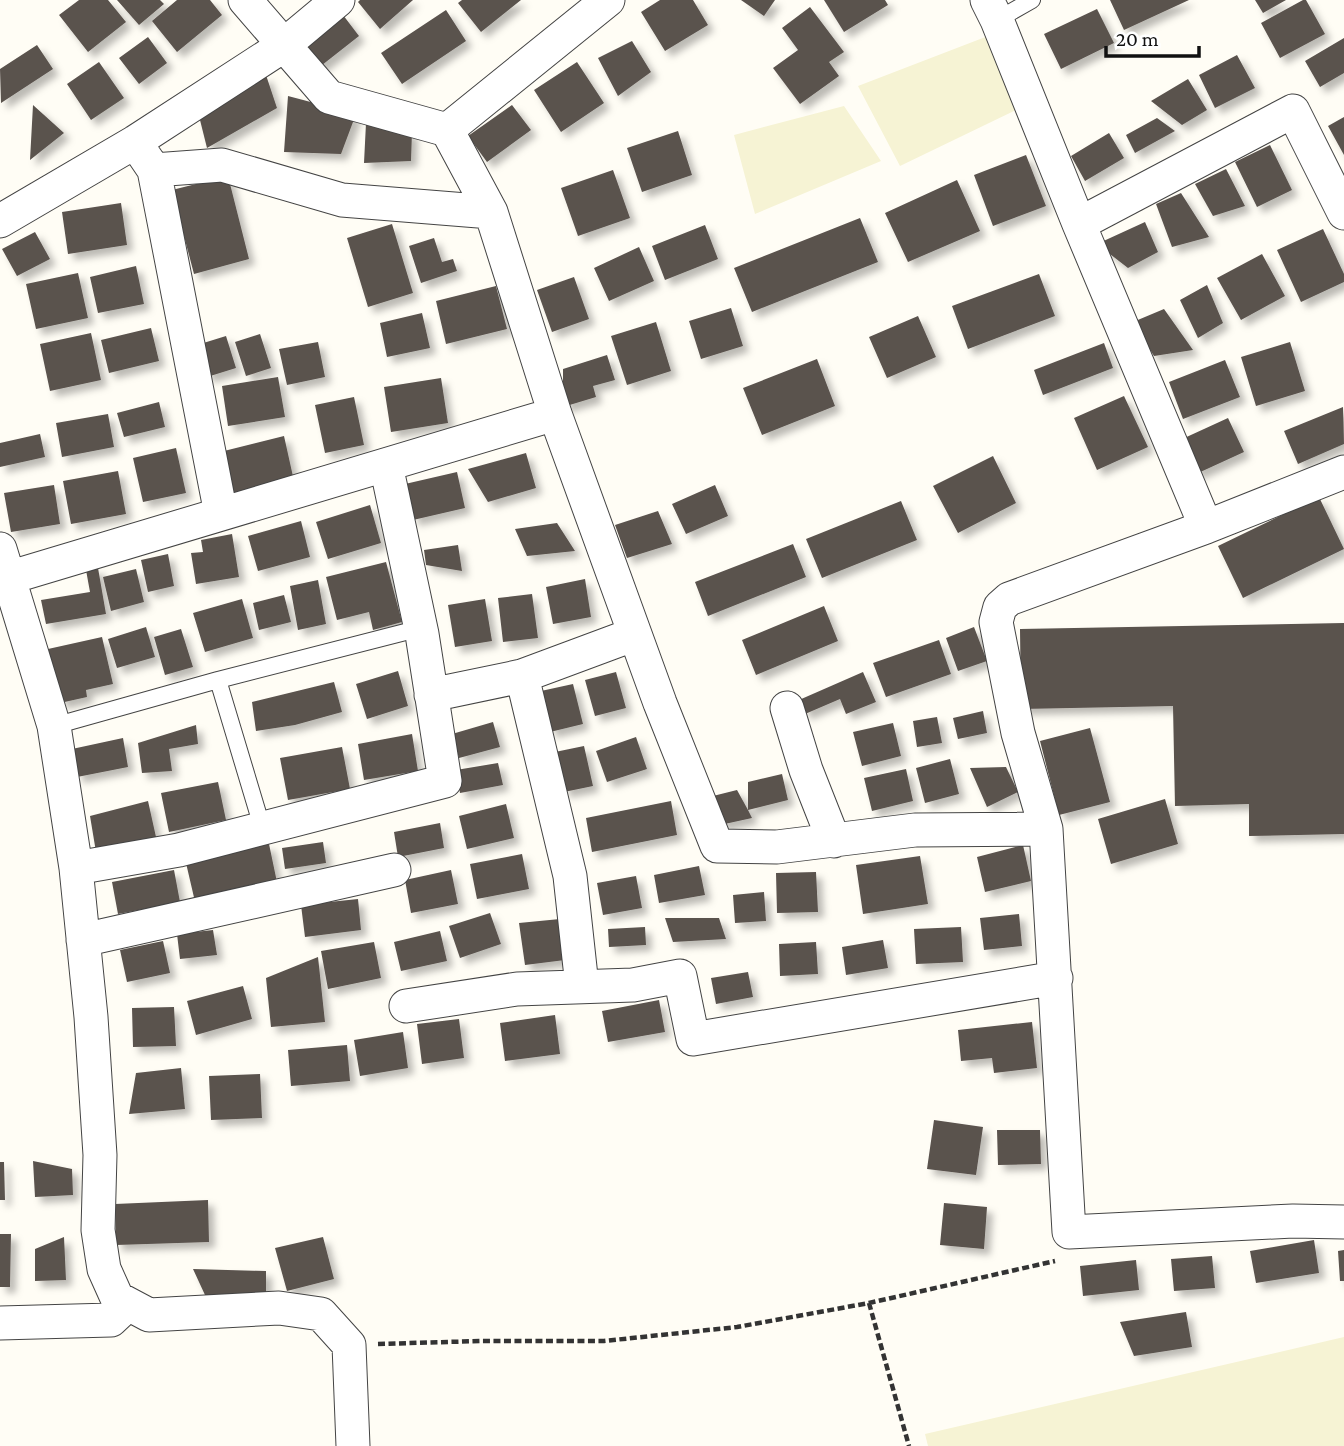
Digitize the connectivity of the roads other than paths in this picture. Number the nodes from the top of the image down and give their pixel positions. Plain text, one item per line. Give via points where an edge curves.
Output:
1 (245, 0) edge
2 (338, 0) edge
3 (608, 0) edge
4 (1032, 0) edge
5 (992, 10) edge
6 (283, 46) junction
7 (447, 130) junction
8 (135, 142) junction
9 (154, 170) junction
10 (491, 212) junction
11 (1344, 213) edge
12 (0, 221) edge
13 (1079, 224) junction
14 (555, 414) junction
15 (386, 465) junction
16 (1344, 472) edge
17 (221, 514) junction
18 (1206, 527) junction
19 (4, 564) edge
20 (421, 628) junction
21 (635, 634) junction
22 (522, 676) junction
23 (218, 680) junction
24 (431, 695) junction
25 (788, 708) dead end
26 (54, 726) junction
27 (1046, 828) junction
28 (263, 830) junction
29 (834, 841) junction
30 (76, 868) junction
31 (394, 870) dead end
32 (83, 940) junction
33 (1056, 978) junction
34 (582, 986) junction
35 (406, 1006) dead end
36 (1344, 1222) edge
37 (128, 1304) junction
38 (0, 1323) edge
39 (353, 1446) edge

1 - 6 street
2 - 6 street
3 - 7 street
4 - 5 lane
5 - 13 street
6 - 7 street via 329,97
6 - 8 street
7 - 10 street
8 - 9 street
8 - 12 street
9 - 10 street via 222,165 342,200
9 - 17 street
10 - 14 street
11 - 13 street via 1293,111
13 - 18 street
14 - 15 street
14 - 21 street
15 - 17 street
15 - 20 street
16 - 18 street
17 - 19 street
18 - 27 street via 1009,599 1000,607 996,622 1016,720
19 - 26 street
20 - 23 lane
20 - 24 street
21 - 22 street
21 - 29 street via 717,846 777,847
22 - 24 street
22 - 34 street via 570,876
23 - 26 lane
23 - 28 lane
24 - 28 street via 445,781
25 - 29 street
26 - 30 street
27 - 29 street via 915,830
27 - 33 street
28 - 30 street
30 - 32 street
31 - 32 street
32 - 37 street via 100,1155 98,1230 104,1269 117,1298
33 - 34 street via 692,1039 680,976 633,985
33 - 36 street via 1069,1232
34 - 35 street via 517,989
37 - 38 street via 111,1320
37 - 39 street via 149,1315 279,1308 321,1314 349,1345

